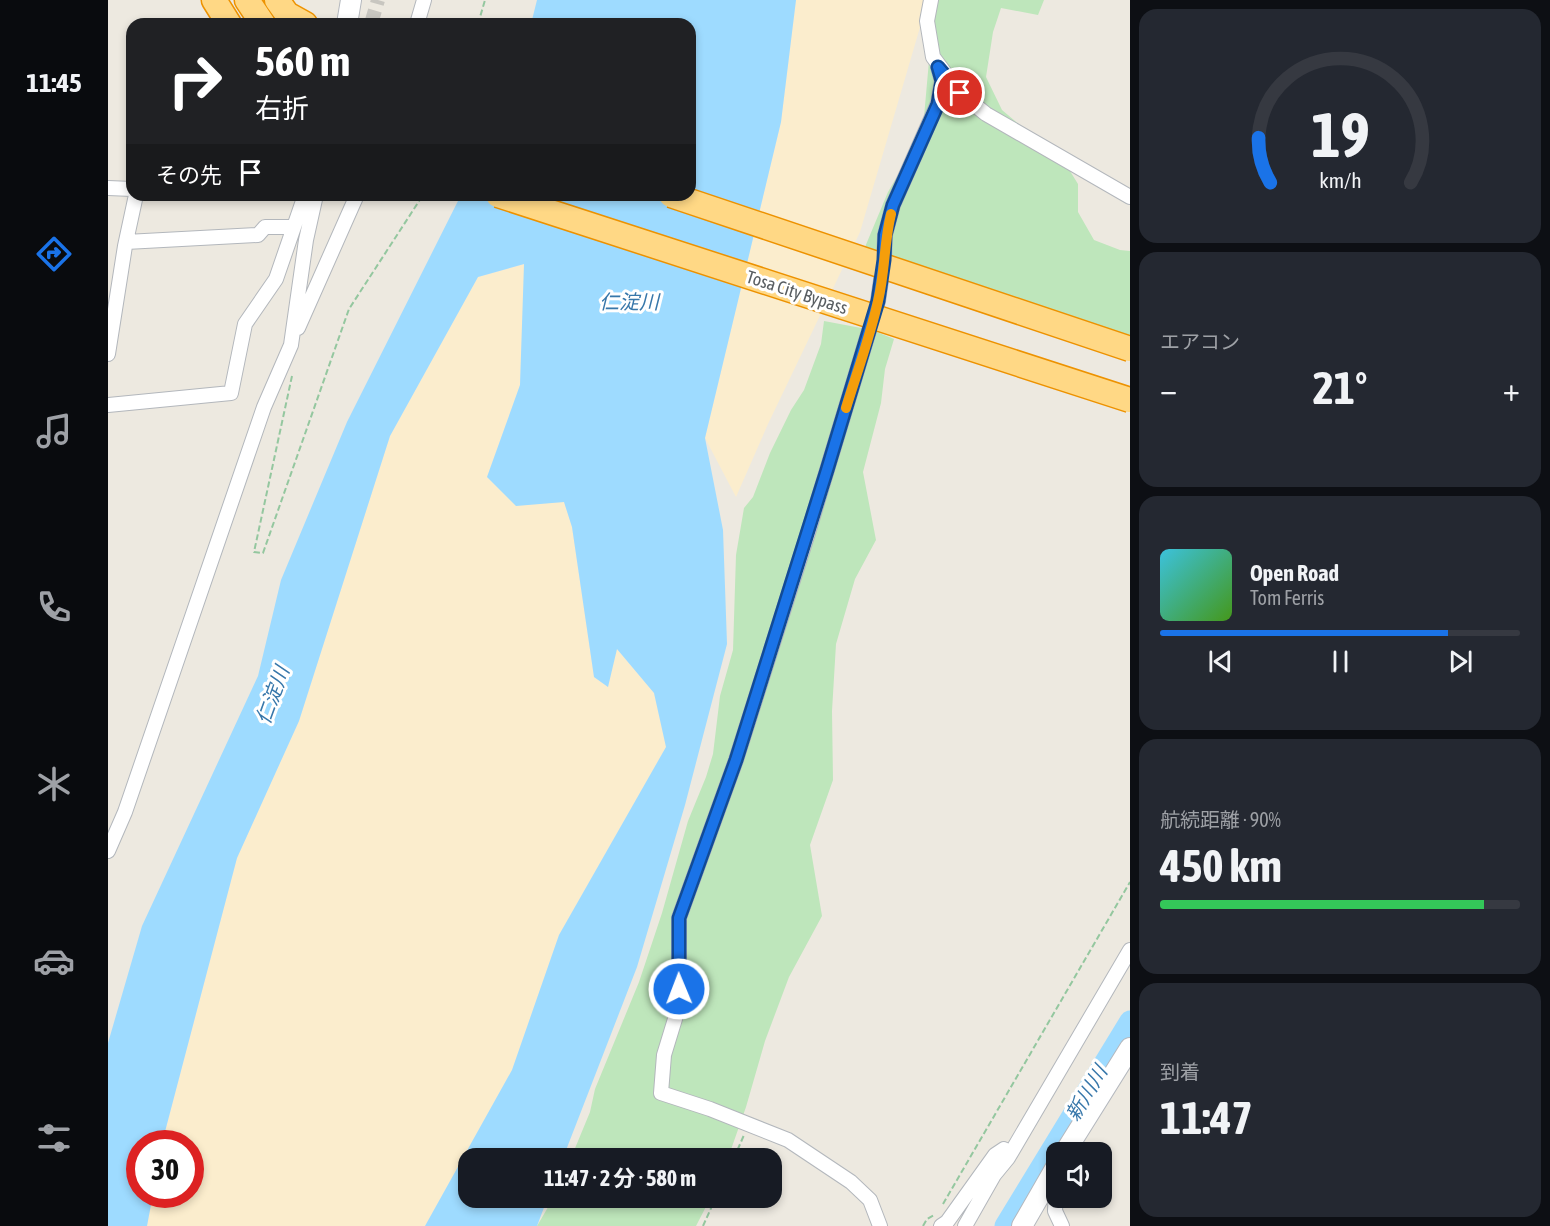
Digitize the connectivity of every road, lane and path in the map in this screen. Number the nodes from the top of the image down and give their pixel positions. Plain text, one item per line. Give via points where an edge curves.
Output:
1 (214, 0) edge
2 (247, 0) edge
3 (277, 0) edge
4 (351, 0) edge
5 (424, 0) edge
6 (485, 0) edge
7 (932, 0) edge
8 (225, 18) edge
9 (259, 18) edge
10 (294, 18) edge
11 (348, 18) edge
12 (419, 18) edge
13 (480, 18) edge
14 (938, 67) junction
15 (108, 188) edge
16 (126, 189) edge
17 (1130, 197) edge
18 (135, 201) edge
19 (303, 201) edge
20 (315, 201) edge
21 (354, 201) edge
22 (419, 201) edge
23 (516, 201) edge
24 (689, 201) edge
25 (294, 227) junction
26 (126, 242) junction
27 (290, 348) junction
28 (1130, 349) edge
29 (108, 354) edge
30 (292, 375) dead end
31 (1130, 400) edge
32 (108, 405) edge
33 (108, 850) edge
34 (1130, 882) edge
35 (1130, 950) edge
36 (1130, 1048) edge
37 (749, 1124) junction
38 (1071, 1142) edge
39 (738, 1148) edge
40 (1008, 1158) junction
41 (1046, 1184) edge
42 (711, 1208) edge
43 (1055, 1208) edge
44 (703, 1226) edge
45 (880, 1226) edge
46 (923, 1226) edge
47 (941, 1226) edge
48 (965, 1226) edge
49 (1022, 1226) edge
50 (1062, 1226) edge

1 - 8 highway
2 - 9 highway
3 - 10 highway
4 - 11 main road
5 - 12 street
6 - 13 path
7 - 14 street via 927,21
14 - 17 street via 960,93 986,114
14 - 37 street via 942,81 938,104 893,205 885,235 878,301 818,500 736,760 679,918 679,989 664,1055 661,1093
15 - 16 street
18 - 26 street
19 - 25 street
20 - 27 street
21 - 27 street
22 - 30 path via 349,309 263,553 254,552
23 - 31 highway, Tosa City Bypass, bridge
24 - 28 highway, bridge
25 - 26 street via 265,227 258,235
25 - 32 street via 276,279 245,324 231,393
26 - 29 street
27 - 33 street via 264,407 125,812
34 - 46 path via 938,1212
35 - 40 street
36 - 38 main road
37 - 39 path
37 - 45 street via 788,1140 851,1182 870,1200
40 - 47 street via 1004,1149 995,1155
40 - 48 street
41 - 49 main road
42 - 44 path
43 - 50 street

